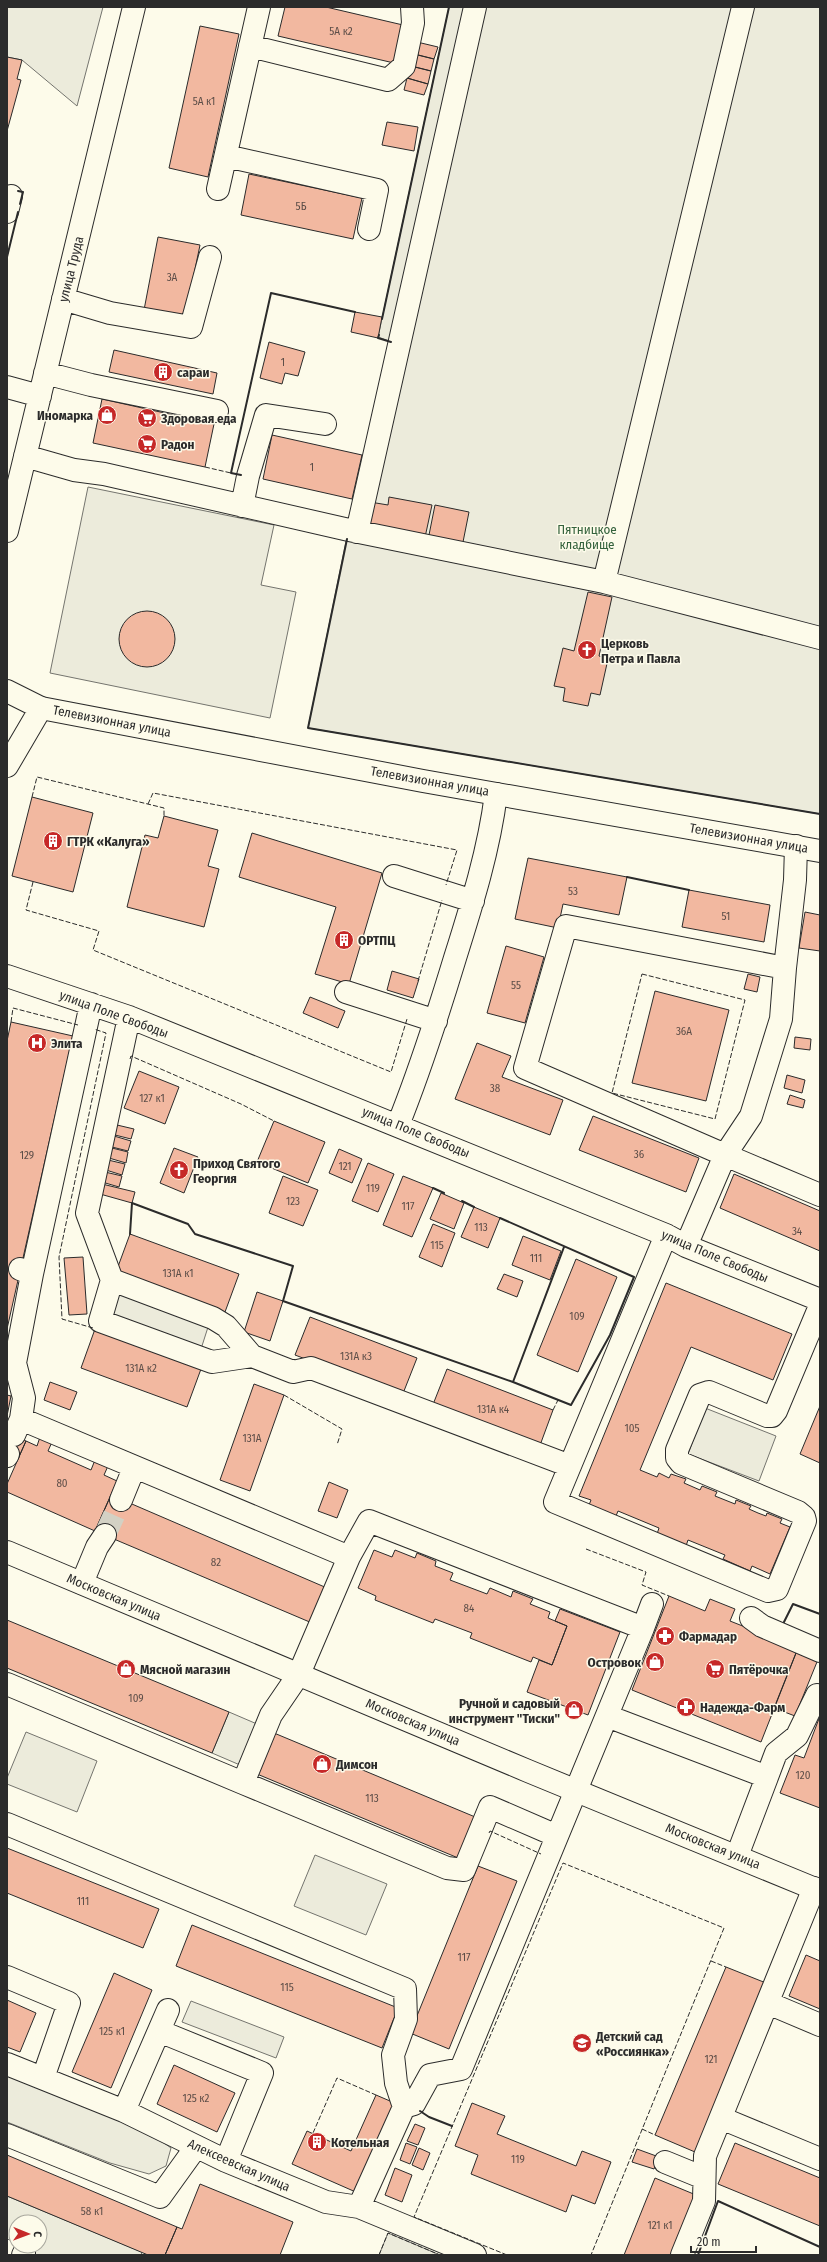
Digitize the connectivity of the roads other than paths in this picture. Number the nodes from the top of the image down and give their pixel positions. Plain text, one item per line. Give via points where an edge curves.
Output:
1 (134, 7) edge
2 (259, 7) edge
3 (412, 7) edge
4 (475, 7) edge
5 (743, 7) edge
6 (250, 46) junction
7 (226, 156) junction
8 (218, 189) dead end
9 (369, 229) dead end
10 (210, 257) dead end
11 (64, 299) junction
12 (46, 373) junction
13 (7, 387) edge
14 (40, 396) junction
15 (217, 411) dead end
16 (325, 424) dead end
17 (25, 456) junction
18 (242, 506) junction
19 (7, 531) edge
20 (357, 532) junction
21 (604, 582) junction
22 (820, 638) edge
23 (7, 691) edge
24 (42, 708) junction
25 (7, 766) edge
26 (496, 794) junction
27 (796, 846) junction
28 (820, 851) edge
29 (394, 876) dead end
30 (473, 901) junction
31 (785, 968) junction
32 (7, 976) edge
33 (346, 992) dead end
34 (91, 1004) junction
35 (129, 1017) junction
36 (436, 1021) junction
37 (398, 1125) junction
38 (725, 1155) junction
39 (820, 1195) edge
40 (666, 1235) junction
41 (686, 1246) junction
42 (112, 1280) junction
43 (820, 1300) edge
44 (820, 1306) edge
45 (226, 1326) junction
46 (252, 1356) junction
47 (212, 1362) junction
48 (12, 1441) edge
49 (570, 1466) junction
50 (134, 1468) junction
51 (121, 1500) tunnel mouth
52 (105, 1535) tunnel mouth
53 (7, 1552) edge
54 (349, 1557) junction
55 (82, 1583) junction
56 (652, 1604) dead end
57 (751, 1618) dead end
58 (643, 1628) junction
59 (820, 1651) edge
60 (299, 1674) junction
61 (7, 1684) edge
62 (819, 1692) edge
63 (607, 1716) junction
64 (767, 1777) junction
65 (243, 1783) junction
66 (576, 1790) junction
67 (7, 1824) edge
68 (557, 1836) junction
69 (737, 1856) junction
70 (817, 1889) edge
71 (7, 1977) edge
72 (768, 2003) junction
73 (168, 2010) dead end
74 (820, 2025) edge
75 (159, 2031) junction
76 (7, 2064) edge
77 (43, 2078) junction
78 (404, 2106) junction
79 (124, 2111) junction
80 (721, 2118) junction
81 (7, 2136) edge
82 (196, 2146) junction
83 (820, 2159) edge
84 (226, 2161) junction
85 (665, 2162) dead end
86 (704, 2178) junction
87 (359, 2206) junction
88 (476, 2255) edge
89 (682, 2255) edge

1 - 11 street, улица Труда
2 - 6 street
3 - 6 street via 413,23 404,66 388,80
4 - 20 street
5 - 21 street
6 - 7 street
7 - 8 street
7 - 9 street via 377,190
10 - 11 street via 191,327 110,313
11 - 12 street, улица Труда
12 - 14 street, улица Труда
12 - 15 street
13 - 14 street
14 - 17 street, улица Труда
16 - 18 street via 266,415
17 - 18 street via 74,470 104,474
17 - 19 street, улица Труда
18 - 20 street
20 - 21 street
21 - 22 street
23 - 24 street, Телевизионная улица
24 - 25 street
24 - 26 street, Телевизионная улица
26 - 27 street, Телевизионная улица
26 - 30 street via 492,829
27 - 28 street, Телевизионная улица
27 - 31 street via 795,880
29 - 30 street
30 - 36 street
31 - 38 street via 781,1019 751,1116
31 - 38 street via 566,926 525,1068
32 - 34 street, улица Поле Свободы
33 - 36 street
34 - 35 street, улица Поле Свободы
34 - 48 street via 26,1271 15,1363 24,1398
35 - 37 street, улица Поле Свободы
35 - 42 street via 87,1213
36 - 37 street
37 - 40 street, улица Поле Свободы
38 - 39 street
38 - 41 street
40 - 41 street, улица Поле Свободы
40 - 49 street
41 - 43 street, улица Поле Свободы
42 - 45 street via 213,1318
42 - 47 street via 100,1321
44 - 49 street via 776,1412 772,1416 767,1416 704,1392 700,1395 677,1450 677,1458 681,1463 804,1516 805,1521 777,1589 768,1591 555,1502
45 - 46 street
45 - 47 street
46 - 47 street
46 - 49 street via 293,1372 311,1368
48 - 50 street
50 - 51 street
50 - 54 street
52 - 55 street
53 - 55 street, Московская улица
54 - 58 street via 369,1521
54 - 60 street
55 - 60 street, Московская улица
56 - 58 street
57 - 59 street via 762,1626
58 - 63 street
60 - 65 street via 271,1715
60 - 66 street, Московская улица
61 - 65 street
62 - 64 street via 797,1736 776,1753
63 - 64 street
63 - 66 street
64 - 69 street
65 - 68 street via 447,1868 464,1870 490,1807
66 - 68 street
66 - 69 street, Московская улица
67 - 78 street via 405,1989 406,2019 393,2055 396,2083
68 - 78 street via 461,2069 430,2075 414,2104
69 - 70 street, Московская улица
70 - 72 street
71 - 77 street via 68,2003
72 - 74 street
72 - 80 street
73 - 75 street
75 - 79 street
75 - 84 street via 262,2074
76 - 77 street, Алексеевская улица
77 - 79 street, Алексеевская улица
78 - 87 street
79 - 82 street, Алексеевская улица
80 - 83 street
80 - 86 street via 705,2156
81 - 82 street via 160,2197
82 - 84 street, Алексеевская улица
84 - 87 street, Алексеевская улица via 326,2202
85 - 86 street
86 - 89 street via 704,2201
87 - 88 street, Алексеевская улица

